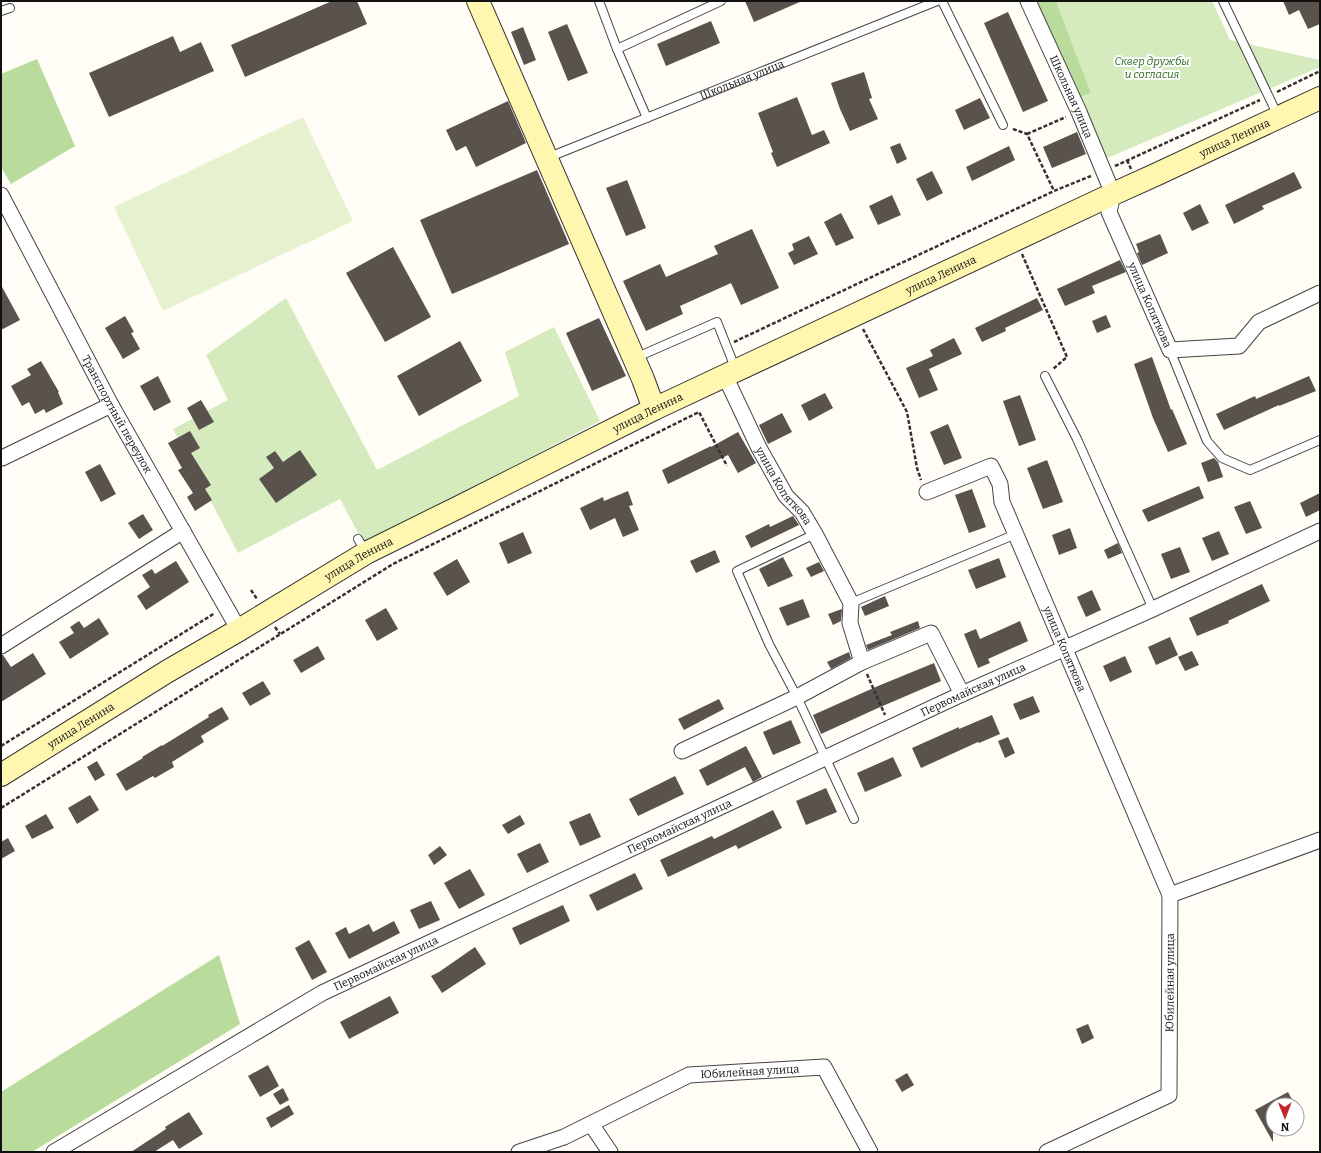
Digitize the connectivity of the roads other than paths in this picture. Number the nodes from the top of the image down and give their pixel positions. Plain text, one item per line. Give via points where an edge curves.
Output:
1 (478, 1) edge
2 (600, 1) edge
3 (721, 1) edge
4 (937, 1) edge
5 (942, 1) edge
6 (1028, 1) edge
7 (1224, 1) edge
8 (10, 8) dead end
9 (1, 12) edge
10 (617, 49) junction
11 (1320, 98) edge
12 (1278, 117) junction
13 (647, 118) junction
14 (1003, 125) road end
15 (547, 158) junction
16 (1113, 194) junction
17 (1, 196) edge
18 (1320, 293) edge
19 (1170, 350) junction
20 (633, 358) junction
21 (731, 373) junction
22 (1045, 376) road end
23 (111, 404) junction
24 (654, 408) junction
25 (1320, 440) edge
26 (2, 458) edge
27 (927, 492) road end
28 (183, 531) junction
29 (1320, 531) edge
30 (815, 534) junction
31 (1016, 534) junction
32 (851, 603) junction
33 (1153, 609) junction
34 (239, 630) junction
35 (1, 646) edge
36 (1065, 648) junction
37 (862, 662) junction
38 (962, 694) junction
39 (797, 697) junction
40 (682, 751) dead end
41 (826, 758) junction
42 (1, 775) edge
43 (854, 819) dead end
44 (1320, 840) edge
45 (1170, 895) junction
46 (591, 1124) junction
47 (54, 1152) edge
48 (519, 1152) edge
49 (610, 1152) edge
50 (870, 1152) edge
51 (1047, 1152) edge

1 - 15 main road
2 - 10 lane
3 - 10 lane
4 - 13 lane, Школьная улица
5 - 14 lane
6 - 16 street, Школьная улица
7 - 12 lane
8 - 9 lane
10 - 13 lane
11 - 12 main road, улица Ленина
12 - 16 main road, улица Ленина
13 - 15 lane, Школьная улица
15 - 20 main road
16 - 19 street, улица Копяткова via 1109,212
16 - 21 main road, улица Ленина
17 - 23 street, Транспортный переулок
18 - 19 street, улица Копяткова via 1259,322 1239,346
19 - 25 lane via 1207,440 1222,458 1250,470
20 - 21 lane via 717,322 727,346
20 - 24 main road
21 - 24 main road, улица Ленина
21 - 30 street, улица Копяткова via 759,448 786,496 802,512
22 - 33 lane via 1077,439
23 - 26 street
23 - 28 street, Транспортный переулок
24 - 34 main road, улица Ленина via 466,504 362,546
27 - 31 street, улица Копяткова via 992,466 1000,484 1002,502
28 - 34 street, Транспортный переулок
28 - 35 street
29 - 33 street, Первомайская улица
30 - 32 street, улица Копяткова
30 - 39 lane via 738,571 769,644
31 - 32 lane
31 - 36 street, улица Копяткова
32 - 37 street via 850,623
33 - 36 street, Первомайская улица
34 - 42 main road, улица Ленина
36 - 38 street, Первомайская улица
36 - 45 street, улица Копяткова
37 - 38 street via 932,633
37 - 39 street
38 - 41 street, Первомайская улица
39 - 40 street
39 - 41 lane
41 - 43 lane
41 - 47 street, Первомайская улица via 322,993
44 - 45 street
45 - 51 street, Юбилейная улица via 1169,1095
46 - 48 street, Юбилейная улица via 564,1137
46 - 49 street
46 - 50 street, Юбилейная улица via 689,1075 824,1067

